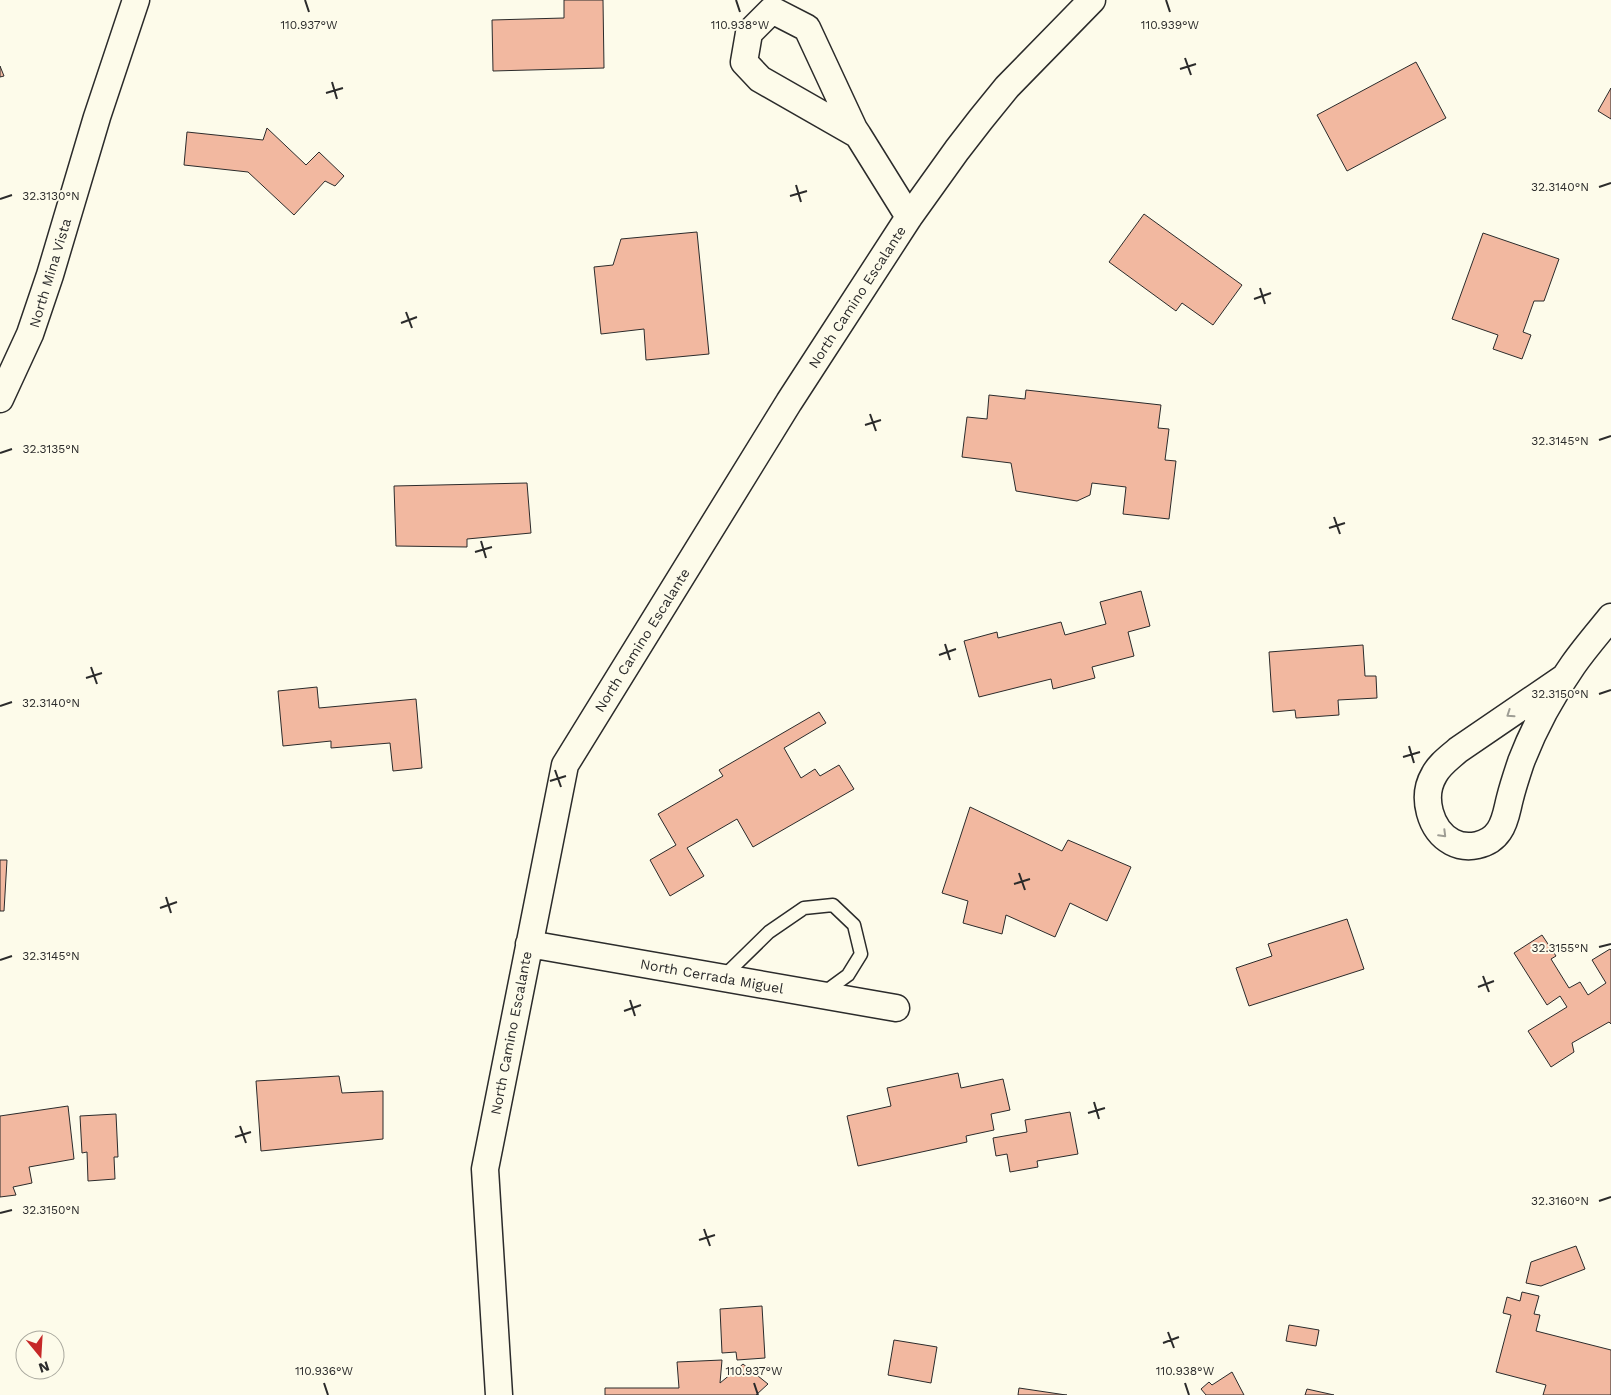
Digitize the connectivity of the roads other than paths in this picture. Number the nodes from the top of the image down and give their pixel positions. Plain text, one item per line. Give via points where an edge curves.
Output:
1 (136, 0) edge
2 (1092, 0) edge
3 (858, 135) junction
4 (909, 217) junction
5 (0, 399) edge
6 (1611, 617) edge
7 (1565, 677) junction
8 (529, 944) junction
9 (722, 978) junction
10 (821, 995) junction
11 (896, 1008) dead end
12 (499, 1395) edge

1 - 5 street, North Mina Vista via 33,326
2 - 4 street, North Camino Escalante via 1007,87 956,150
3 - 3 street via 807,28 772,10 749,33 744,62 760,79
3 - 4 street
4 - 8 street, North Camino Escalante via 789,402 565,765
6 - 7 street
7 -> 7 street via 1458,750 1433,776 1428,805 1432,820 1451,842 1479,845 1492,839 1499,831 1521,762
8 - 9 street, North Cerrada Miguel
8 - 12 street, North Camino Escalante via 485,1169
9 - 10 street, North Cerrada Miguel
9 - 10 lane via 769,932 804,908 833,905 854,925 860,954 848,975
10 - 11 street, North Cerrada Miguel

